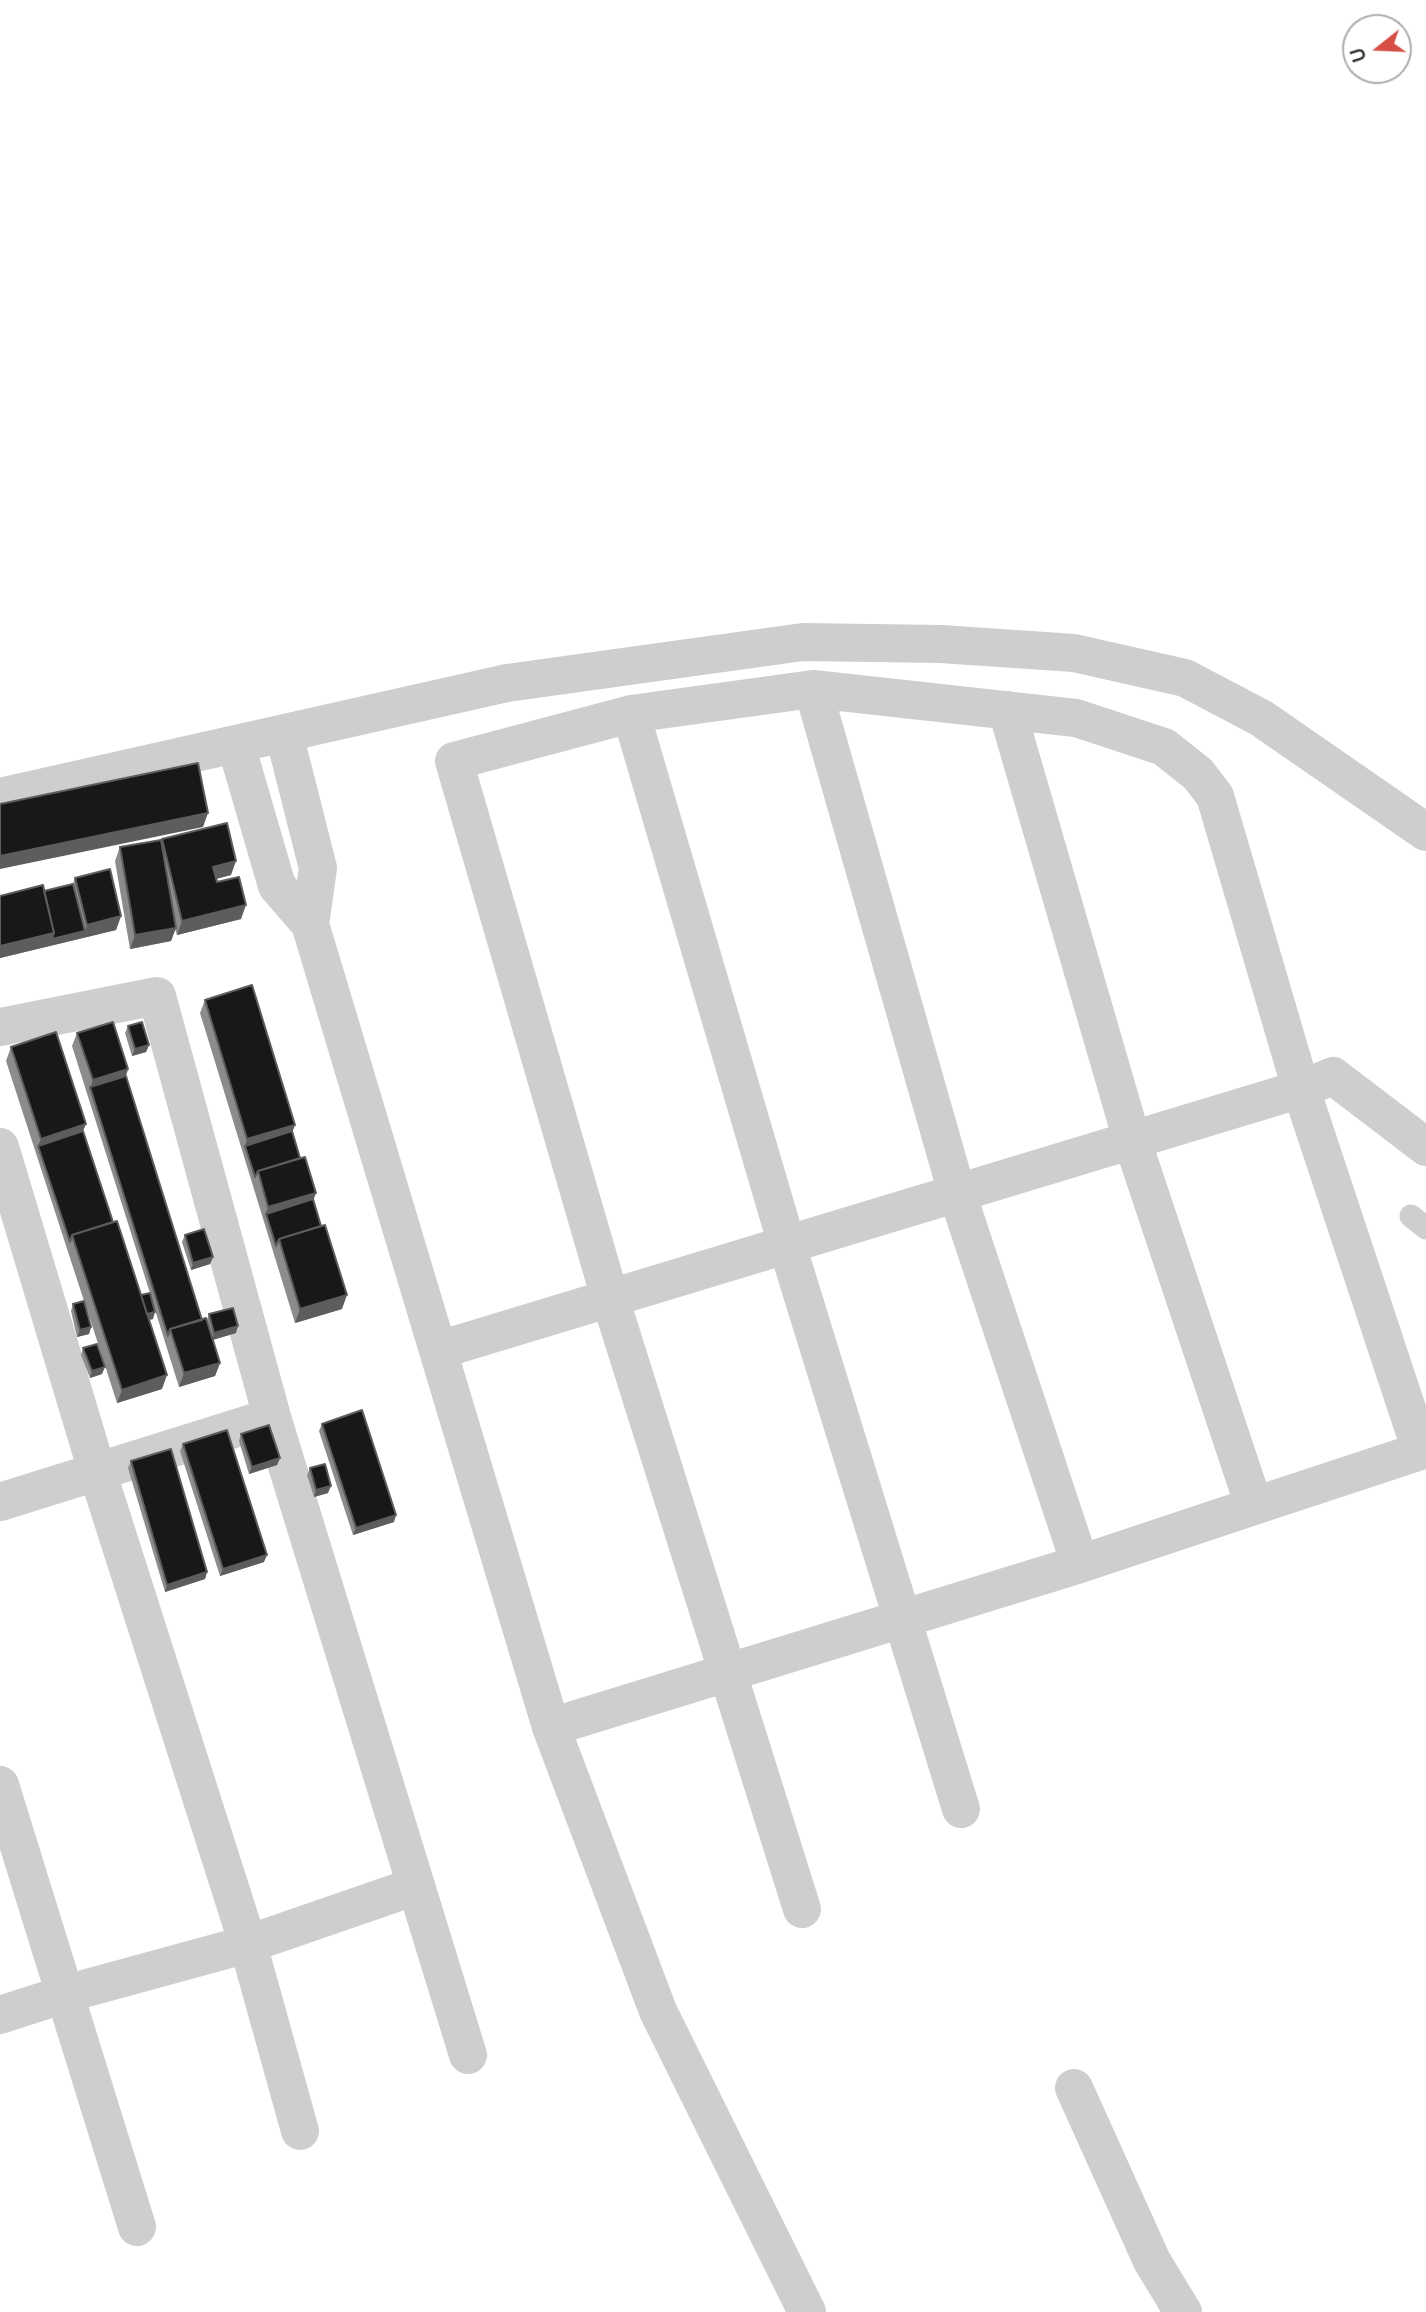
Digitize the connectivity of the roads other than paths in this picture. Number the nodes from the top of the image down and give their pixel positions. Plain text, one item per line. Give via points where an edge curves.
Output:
1 (813, 689) junction
2 (1007, 710) junction
3 (631, 714) junction
4 (284, 734) junction
5 (236, 745) junction
6 (0, 797) edge
7 (1426, 832) edge
8 (310, 925) junction
9 (0, 1027) edge
10 (1301, 1088) junction
11 (1132, 1140) junction
12 (0, 1147) edge
13 (1426, 1147) edge
14 (957, 1193) junction
15 (787, 1245) junction
16 (610, 1298) junction
17 (439, 1350) junction
18 (272, 1417) junction
19 (97, 1471) junction
20 (0, 1502) edge
21 (1254, 1506) junction
22 (1080, 1564) junction
23 (902, 1620) junction
24 (728, 1671) junction
25 (551, 1727) junction
26 (0, 1785) edge
27 (961, 1810) dead end
28 (416, 1886) junction
29 (802, 1909) dead end
30 (248, 1944) junction
31 (65, 1994) junction
32 (0, 2015) edge
33 (468, 2055) dead end
34 (1074, 2088) dead end
35 (300, 2131) dead end
36 (137, 2228) dead end
37 (807, 2312) edge
38 (1183, 2312) edge

1 - 2 street
1 - 3 street
1 - 14 street
2 - 10 street via 1076,718 1164,747 1198,774 1215,796
2 - 11 street
3 - 15 street
3 - 16 street via 454,761
4 - 5 street
4 - 7 street via 507,683 803,642 941,643 1074,653 1185,678 1261,718
4 - 8 street via 318,868
5 - 6 street
5 - 8 street via 277,886
8 - 17 street
9 - 18 street via 158,996
10 - 11 street
10 - 13 street via 1333,1076
10 - 21 street via 1420,1451
11 - 14 street
11 - 21 street
12 - 19 street
14 - 15 street
14 - 22 street
15 - 16 street
15 - 23 street
16 - 17 street
16 - 24 street
17 - 25 street
18 - 19 street
18 - 28 street
19 - 20 street
19 - 30 street
21 - 22 street
22 - 23 street
23 - 24 street
23 - 27 street
24 - 25 street
24 - 29 street
25 - 37 street via 658,2011
26 - 31 street
28 - 30 street
28 - 33 street
30 - 31 street
30 - 35 street
31 - 32 street
31 - 36 street
34 - 38 street via 1152,2261

